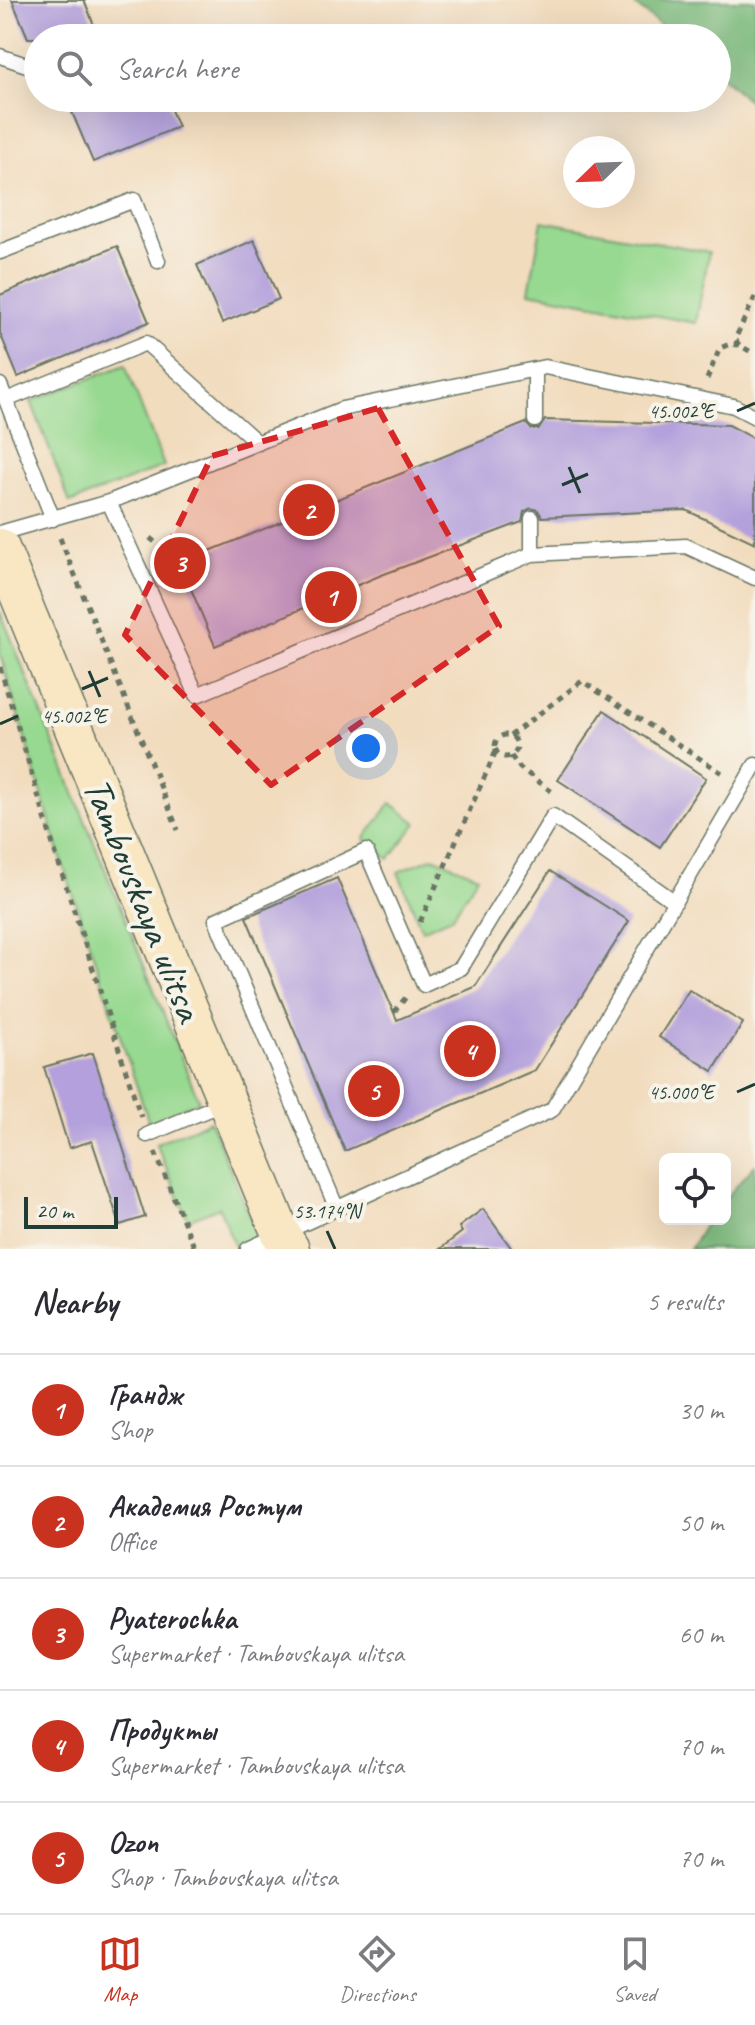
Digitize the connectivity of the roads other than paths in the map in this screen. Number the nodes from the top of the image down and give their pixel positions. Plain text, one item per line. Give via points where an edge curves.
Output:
1 (0, 56) edge
2 (24, 64) edge
3 (0, 252) edge
4 (158, 261) dead end
5 (535, 370) junction
6 (3, 392) edge
7 (755, 417) edge
8 (535, 420) dead end
9 (258, 443) junction
10 (109, 502) junction
11 (532, 518) dead end
12 (53, 519) junction
13 (0, 533) edge
14 (0, 548) edge
15 (532, 554) junction
16 (755, 578) edge
17 (755, 765) edge
18 (675, 902) junction
19 (226, 1102) junction
20 (147, 1135) road end
21 (337, 1209) junction
22 (273, 1244) edge

1 - 2 lane
3 - 4 lane via 134,200
5 - 7 lane via 545,367 734,406
5 - 8 lane
5 - 9 lane via 342,409
6 - 9 lane via 146,343
6 - 12 lane
9 - 10 lane
10 - 12 lane
10 - 15 lane via 197,695
11 - 15 lane
12 - 13 lane
14 - 19 main road, Tambovskaya ulitsa
15 - 16 lane via 686,546
17 - 18 lane
18 - 21 lane via 552,1110
18 - 21 lane via 553,816 461,968 424,985 366,851 216,920
19 - 20 lane
19 - 22 main road, Tambovskaya ulitsa
21 - 22 lane

